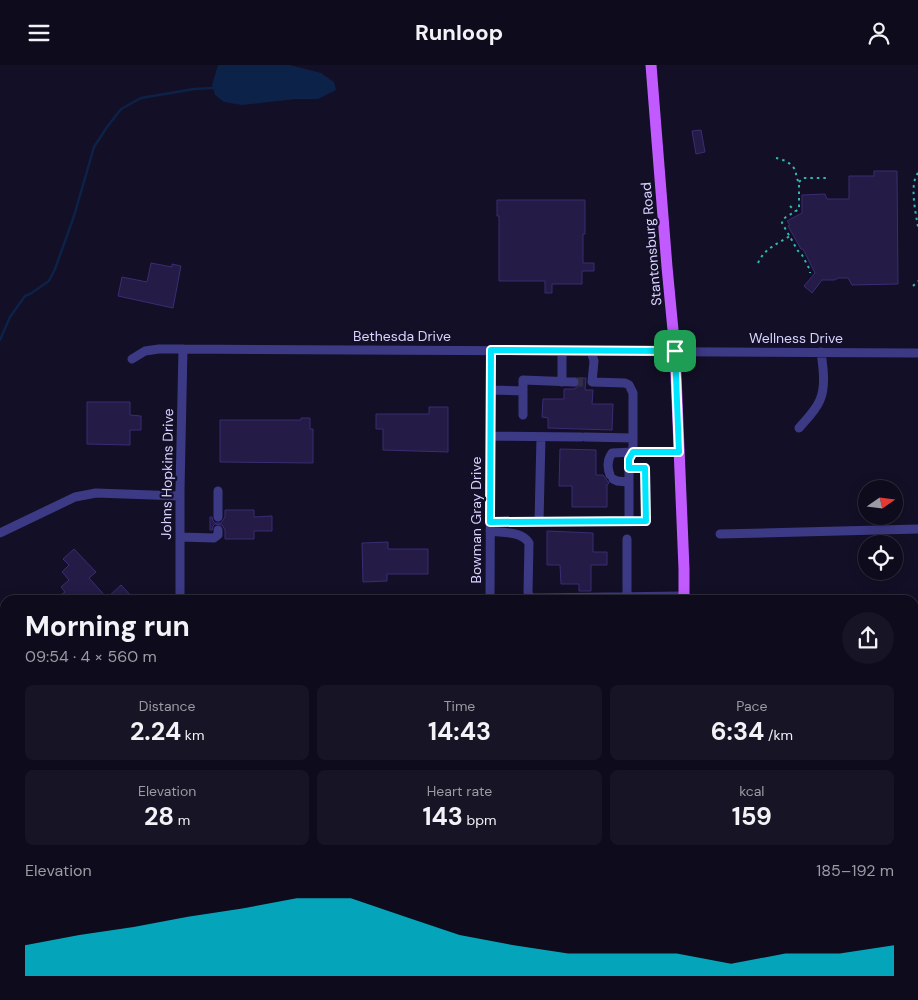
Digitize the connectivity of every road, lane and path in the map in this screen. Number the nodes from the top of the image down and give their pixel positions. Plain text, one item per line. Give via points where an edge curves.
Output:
1 (651, 65) edge
2 (776, 159) dead end
3 (918, 173) edge
4 (826, 179) dead end
5 (799, 182) junction
6 (790, 206) dead end
7 (796, 212) junction
8 (918, 227) edge
9 (790, 236) junction
10 (758, 263) dead end
11 (810, 273) dead end
12 (918, 281) edge
13 (913, 286) dead end
14 (184, 349) junction
15 (491, 350) junction
16 (562, 351) junction
17 (592, 351) junction
18 (675, 351) junction
19 (821, 352) junction
20 (918, 353) edge
21 (132, 359) dead end
22 (562, 382) junction
23 (574, 382) tunnel mouth
24 (491, 390) junction
25 (523, 391) junction
26 (523, 415) dead end
27 (798, 428) dead end
28 (491, 436) junction
29 (541, 437) junction
30 (633, 437) junction
31 (633, 452) junction
32 (679, 452) junction
33 (629, 468) junction
34 (628, 482) junction
35 (218, 491) dead end
36 (180, 496) junction
37 (218, 517) dead end
38 (628, 521) junction
39 (539, 522) junction
40 (490, 527) junction
41 (918, 529) edge
42 (218, 530) dead end
43 (0, 533) edge
44 (720, 535) dead end
45 (180, 537) junction
46 (627, 539) dead end
47 (180, 595) edge
48 (490, 595) edge
49 (529, 595) edge
50 (627, 595) edge
51 (684, 595) edge

1 - 18 main road, Stantonsburg Road
2 - 5 path via 792,166
3 - 8 path via 914,179
4 - 5 path via 803,178
5 - 7 path via 800,209
6 - 7 path
7 - 9 path via 783,219 782,223
9 - 10 path via 763,254
9 - 11 path
12 - 13 path
14 - 15 street, Bethesda Drive
14 - 21 street, Bethesda Drive via 145,351
14 - 36 street, Johns Hopkins Drive
15 - 16 street, Bethesda Drive
15 - 24 street, Bowman Gray Drive
16 - 17 street, Bethesda Drive
16 - 22 street
17 - 18 street, Bethesda Drive
17 - 30 street via 594,361 589,382 630,385 633,393
18 - 19 street, Wellness Drive
18 - 32 main road, Stantonsburg Road
19 - 20 street, Wellness Drive
19 - 27 street via 823,388 820,400
22 - 23 street
22 - 25 street via 523,380
24 - 25 street
24 - 28 street, Bowman Gray Drive
25 - 26 street
28 - 29 street
28 - 40 street, Bowman Gray Drive
29 - 30 street
29 - 39 street
30 - 31 street
31 - 32 street
31 - 33 street
31 - 34 street via 612,453 608,461 612,477
32 - 51 main road, Stantonsburg Road
33 - 34 street
33 - 38 street via 645,468 646,521
34 - 38 street
35 - 37 street
36 - 43 street via 96,493 75,497
36 - 45 street, Johns Hopkins Drive
38 - 39 street
39 - 40 street
40 - 48 street, Bowman Gray Drive
40 - 49 street via 520,535 530,543
41 - 44 street
42 - 45 street via 214,538
45 - 47 street, Johns Hopkins Drive
46 - 50 street

